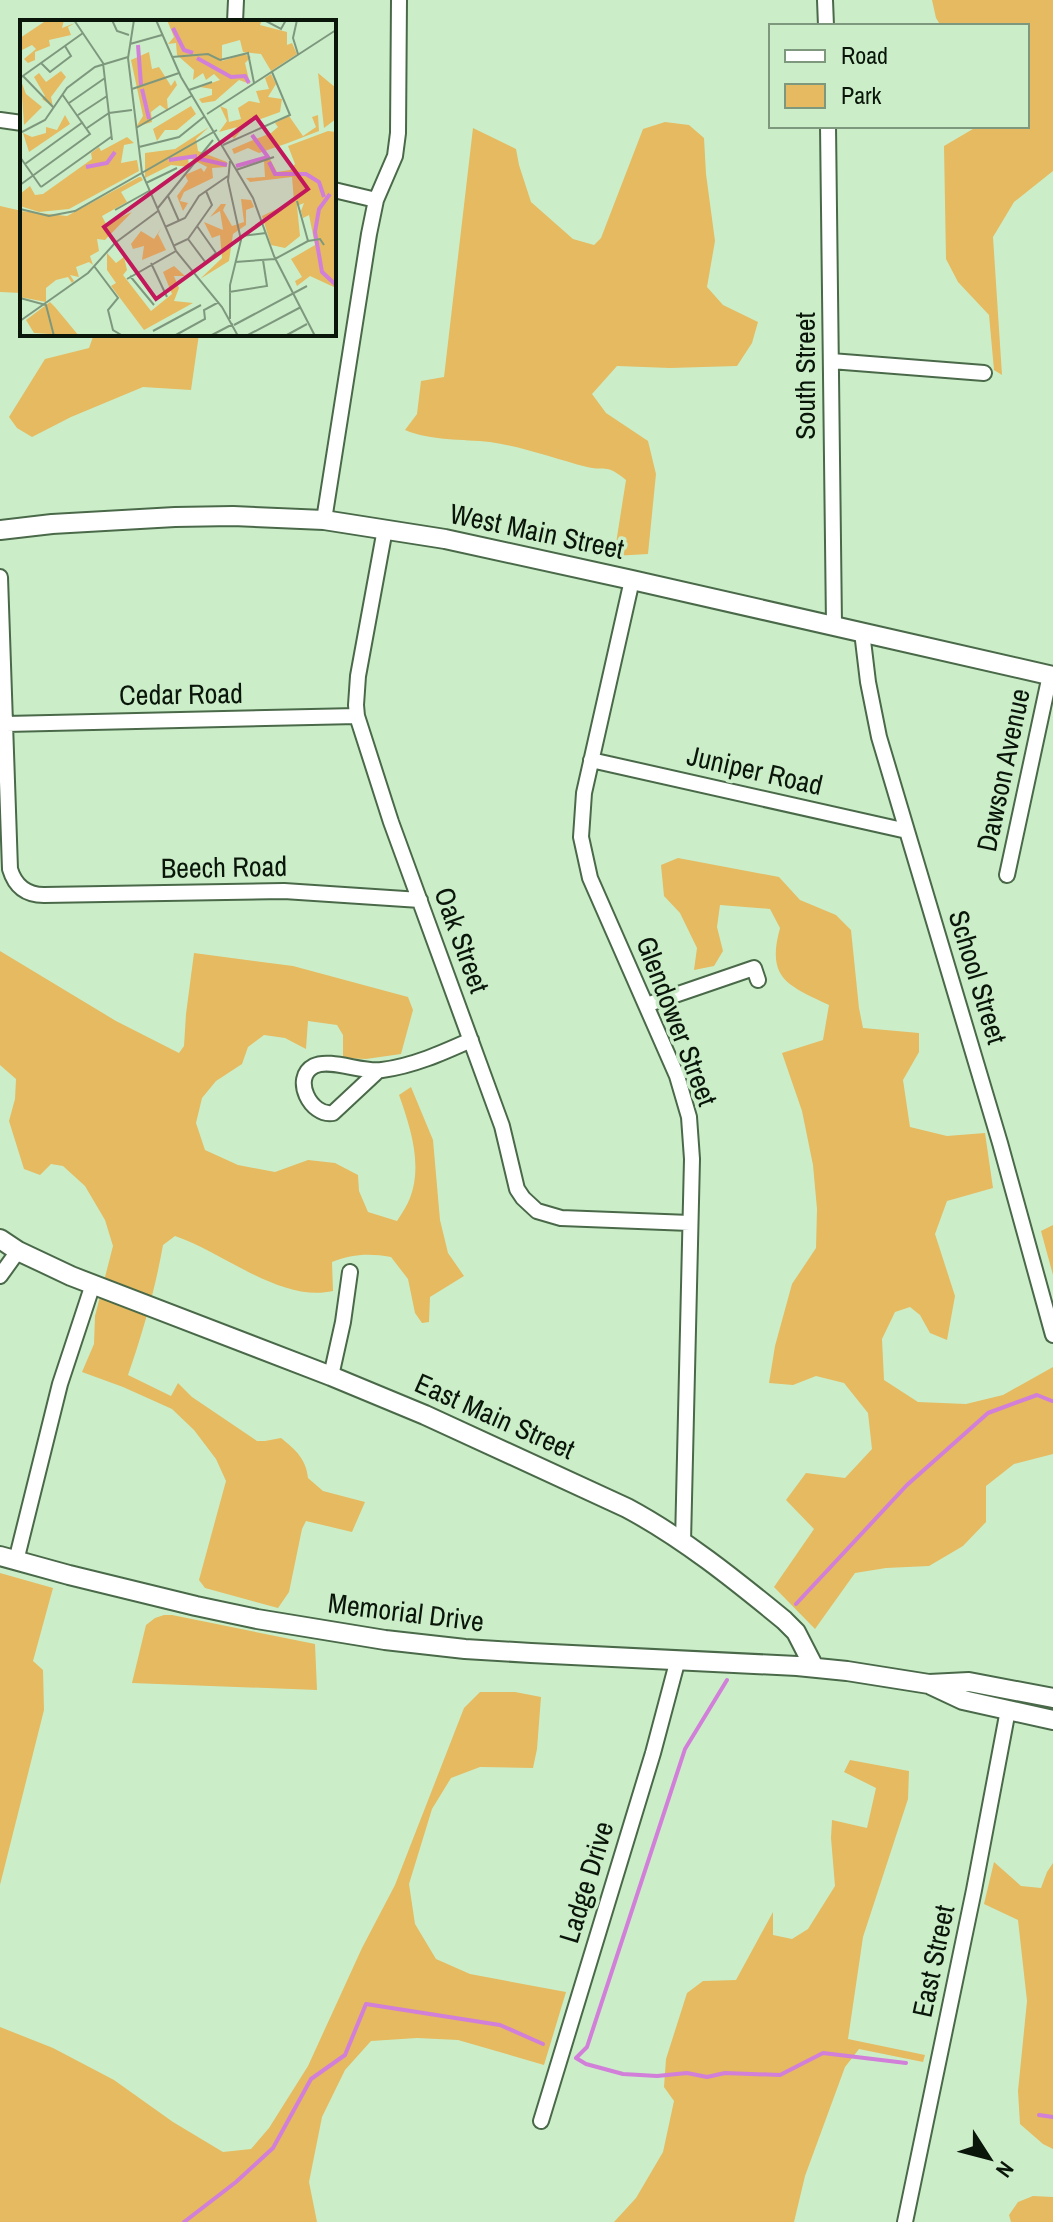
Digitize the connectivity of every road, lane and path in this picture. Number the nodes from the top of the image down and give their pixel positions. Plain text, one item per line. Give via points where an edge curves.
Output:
1 (236, 0) edge
2 (399, 0) edge
3 (825, 0) edge
4 (235, 20) edge
5 (826, 24) edge
6 (0, 120) edge
7 (20, 123) edge
8 (828, 128) edge
9 (336, 190) edge
10 (376, 200) junction
11 (831, 361) junction
12 (984, 373) dead end
13 (324, 520) junction
14 (385, 529) junction
15 (0, 530) edge
16 (0, 577) edge
17 (632, 580) junction
18 (834, 625) junction
19 (862, 632) junction
20 (1052, 675) edge
21 (357, 716) junction
22 (6, 724) junction
23 (591, 760) junction
24 (907, 831) junction
25 (1007, 875) dead end
26 (420, 900) junction
27 (758, 980) dead end
28 (646, 1005) junction
29 (471, 1040) junction
30 (378, 1071) junction
31 (690, 1223) junction
32 (0, 1239) edge
33 (18, 1251) junction
34 (350, 1272) dead end
35 (0, 1276) edge
36 (93, 1284) junction
37 (1053, 1335) edge
38 (331, 1376) junction
39 (683, 1542) junction
40 (8, 1558) edge
41 (678, 1659) junction
42 (814, 1667) junction
43 (929, 1684) junction
44 (1053, 1698) edge
45 (1008, 1710) junction
46 (1053, 1720) edge
47 (541, 2121) dead end
48 (905, 2222) edge

1 - 4 street
2 - 10 street via 398,133 395,156
3 - 5 street
6 - 7 street
8 - 11 street, South Street
9 - 10 street
10 - 13 street
11 - 12 street
11 - 18 street, South Street
13 - 14 main road, West Main Street
13 - 15 main road, West Main Street via 160,518
14 - 17 main road, West Main Street
14 - 21 street, Oak Street via 358,676
16 - 22 street
17 - 18 main road, West Main Street
17 - 23 street, Glendower Street
18 - 19 main road, West Main Street
19 - 20 main road, West Main Street
19 - 24 street, School Street via 873,713
20 - 25 street, Dawson Avenue
21 - 22 street, Cedar Road
21 - 26 street, Oak Street
22 - 26 street, Beech Road via 10,869 27,893 284,891
23 - 24 street, Juniper Road
23 - 28 street, Glendower Street via 581,816 584,857
24 - 37 street, School Street
26 - 29 street, Oak Street
27 - 28 street via 754,968
28 - 31 street, Glendower Street via 689,1117
29 - 30 street via 410,1065
29 - 31 street, Oak Street via 502,1126 517,1189 530,1206 561,1218
30 - 30 street via 316,1065 305,1079 308,1099 329,1115
31 - 39 street, Glendower Street
32 - 33 main road, East Main Street
33 - 35 street
33 - 36 main road, East Main Street
34 - 38 street
36 - 38 main road, East Main Street
36 - 40 street
38 - 39 main road, East Main Street via 627,1508
39 - 42 main road, East Main Street via 796,1632
40 - 41 main road, Memorial Drive via 196,1606 385,1640 492,1651
41 - 42 main road, Memorial Drive
41 - 47 street, Ladge Drive
42 - 43 main road
43 - 44 main road via 969,1682
43 - 45 main road via 963,1700
45 - 46 main road
45 - 48 street, East Street

